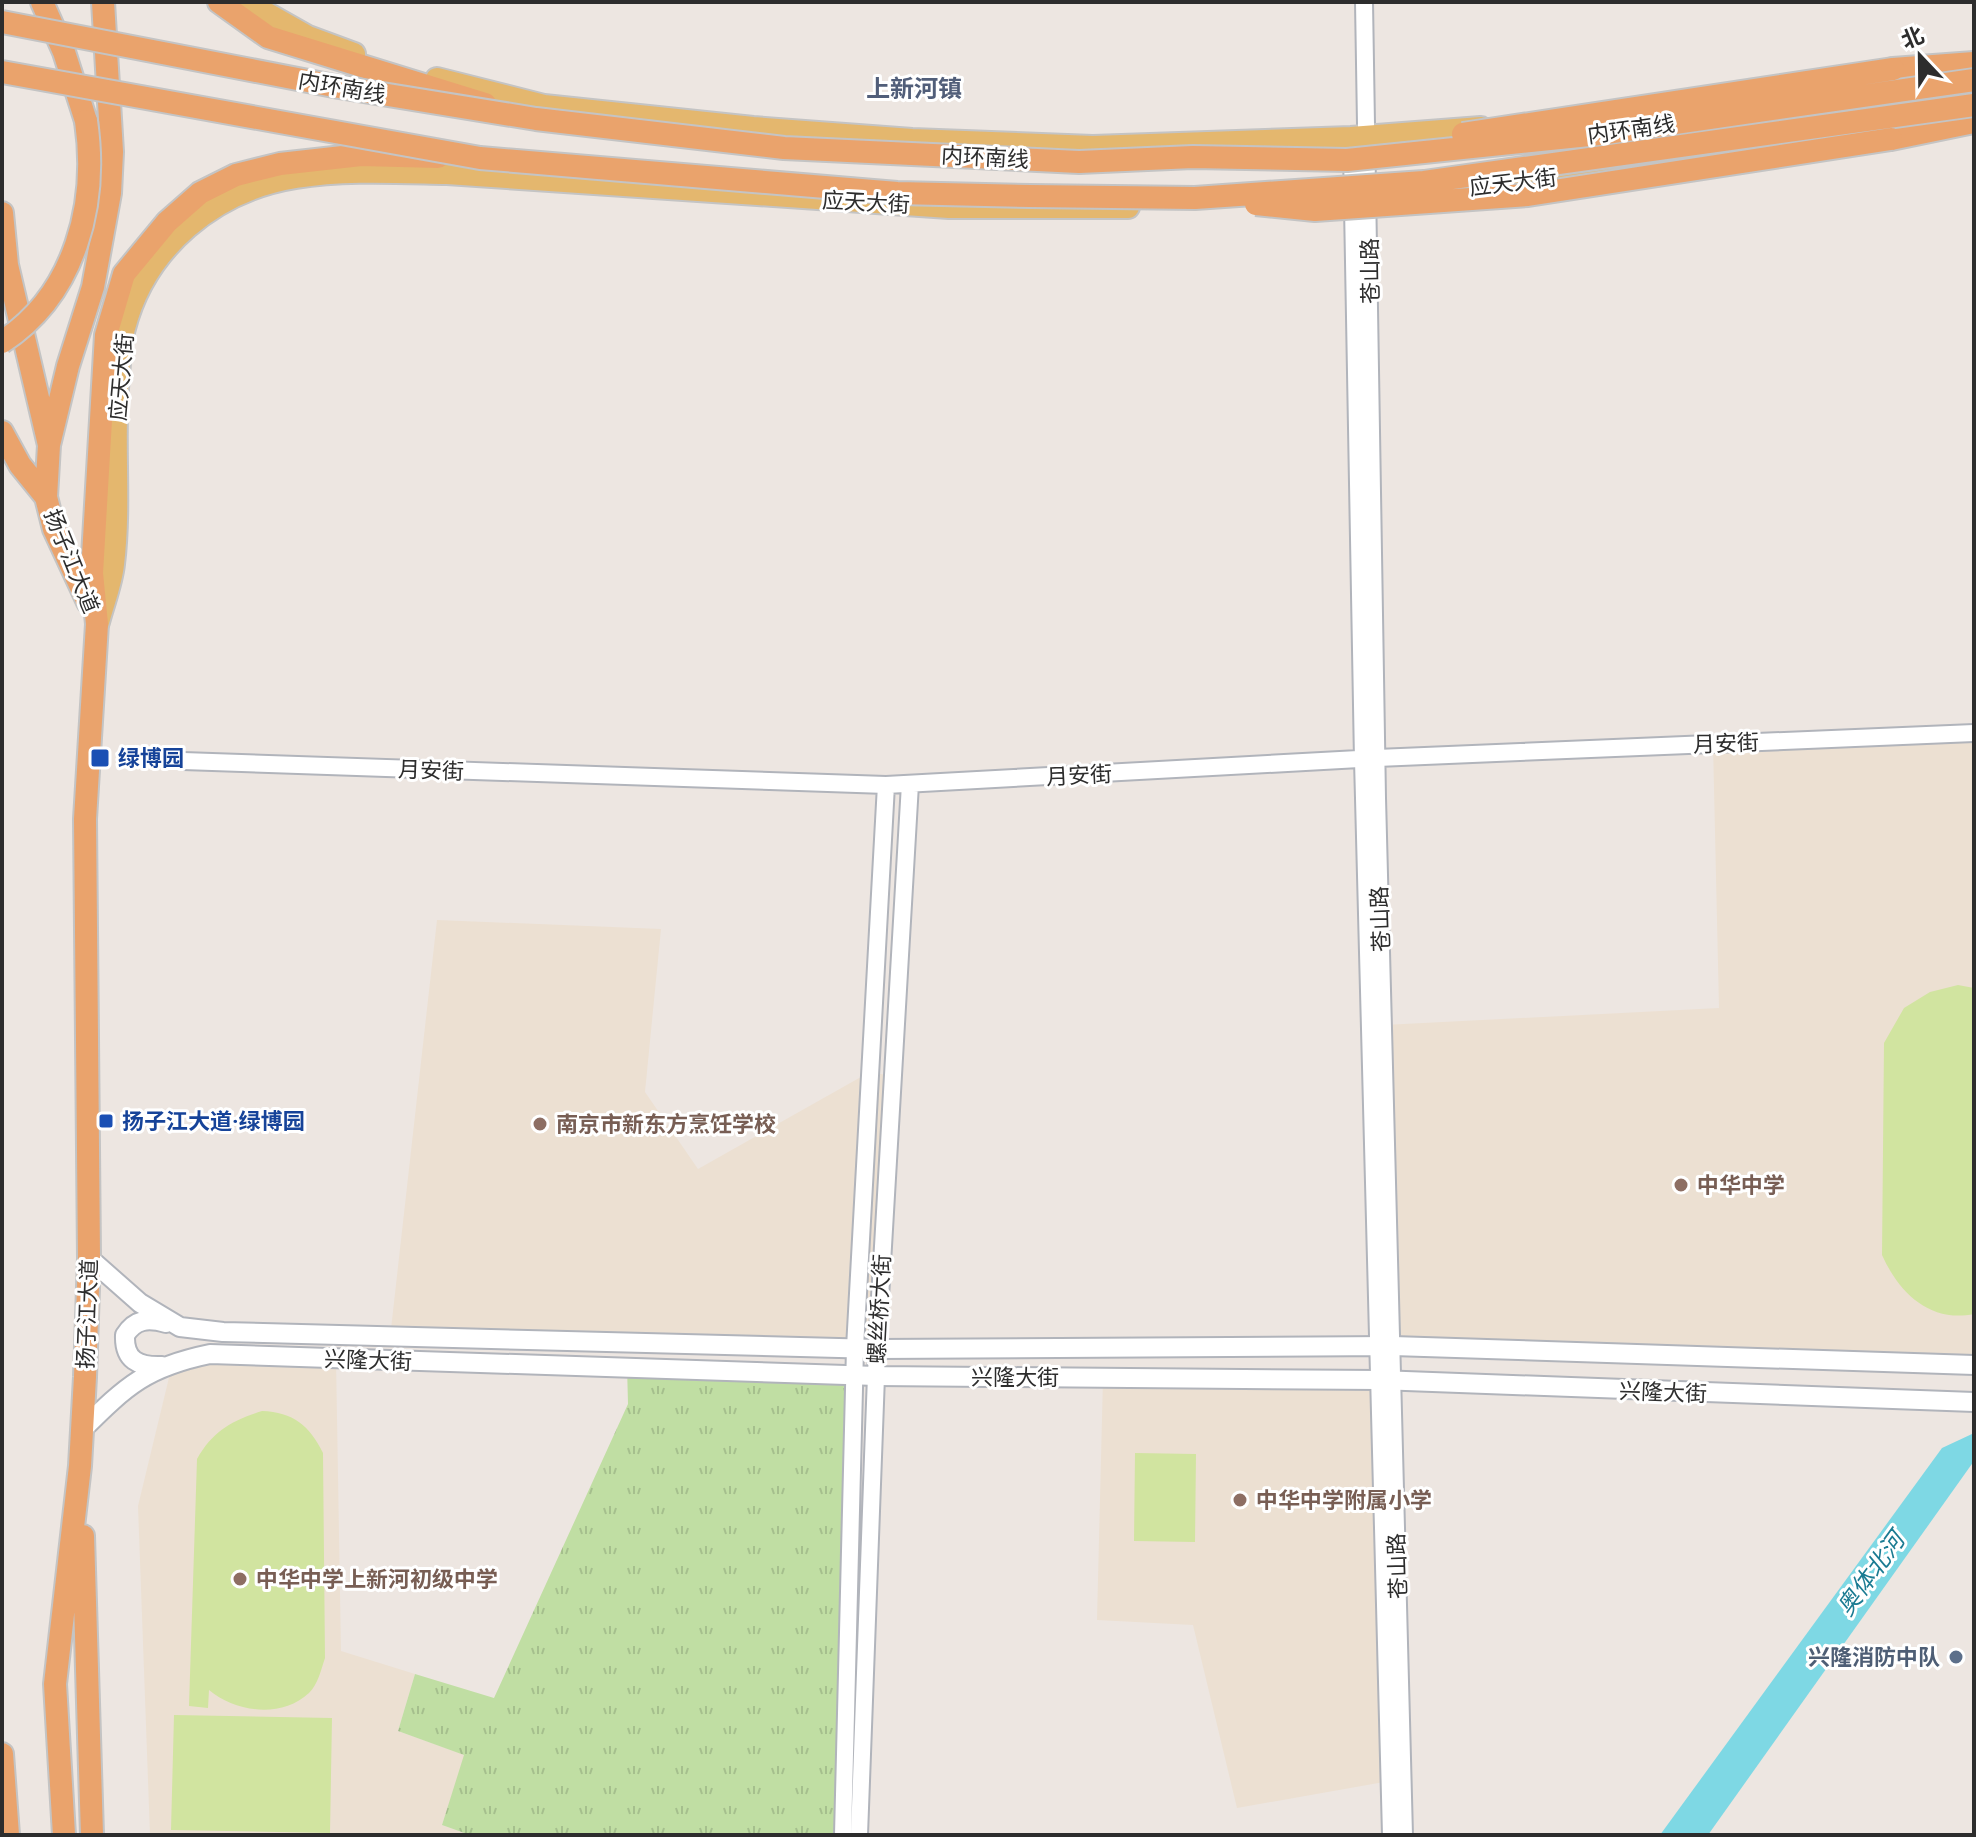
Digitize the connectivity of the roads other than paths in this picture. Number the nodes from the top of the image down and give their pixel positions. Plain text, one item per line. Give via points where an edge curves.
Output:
1 (42, 2) edge
2 (219, 2) edge
3 (246, 2) edge
4 (1364, 2) edge
5 (105, 10) edge
6 (2, 22) edge
7 (1974, 65) edge
8 (7, 74) edge
9 (1974, 80) edge
10 (1974, 105) edge
11 (536, 119) junction
12 (1974, 121) edge
13 (1359, 137) junction
14 (1193, 157) junction
15 (480, 158) junction
16 (1195, 198) junction
17 (1362, 199) junction
18 (2, 213) edge
19 (2, 342) edge
20 (2, 432) edge
21 (49, 445) junction
22 (46, 497) junction
23 (97, 624) junction
24 (1974, 733) edge
25 (1370, 759) junction
26 (183, 761) dead end
27 (910, 784) junction
28 (886, 785) junction
29 (89, 1258) junction
30 (180, 1327) junction
31 (1385, 1346) junction
32 (855, 1348) junction
33 (877, 1349) junction
34 (1974, 1365) edge
35 (162, 1366) junction
36 (854, 1375) junction
37 (876, 1376) junction
38 (1386, 1380) junction
39 (1974, 1402) edge
40 (82, 1430) junction
41 (80, 1466) junction
42 (2, 1754) edge
43 (8, 1835) edge
44 (64, 1835) edge
45 (92, 1835) edge
46 (843, 1835) edge
47 (859, 1835) edge
48 (1391, 1835) edge
49 (1404, 1835) edge

1 - 19 highway, bridge via 86,121 92,162 82,236 48,297
2 - 11 highway, bridge via 268,37
3 - 13 main road via 308,37 398,69 544,106 912,140 1093,147
4 - 13 street, 苍山路
5 - 21 highway via 110,193 93,287
6 - 11 highway, 内环南线, bridge
7 - 13 main road via 1596,121
7 - 14 highway, bridge via 1893,69 1421,140
8 - 15 highway, 内环南线, bridge
9 - 14 highway, 内环南线, bridge via 1599,134 1347,160
10 - 16 highway, 内环南线, bridge via 1424,182
11 - 14 highway, 内环南线, bridge via 784,148 1079,162
12 - 16 highway, bridge via 1891,139 1528,195 1315,210
12 - 17 main road, 应天大街
13 - 17 street, 苍山路
15 - 16 highway, 内环南线, bridge via 897,193
15 - 23 highway, 扬子江大道, bridge via 361,155 236,175 200,193 144,248 124,274 106,335 92,573
17 - 23 main road, 应天大街 via 1062,209 949,207 553,178 376,172 295,177 250,189 183,228 159,255 133,300 123,330 117,391 113,566
17 - 25 street, 苍山路
18 - 21 highway, 扬子江大道 via 7,265
20 - 22 highway, 扬子江大道
21 - 22 highway, 扬子江大道
22 - 23 highway, 扬子江大道 via 54,529
23 - 29 highway, 扬子江大道 via 86,791
24 - 25 street, 月安街
25 - 27 street, 月安街
25 - 31 street, 苍山路
26 - 28 street, 月安街
27 - 28 street, 月安街
27 - 33 street, 螺丝桥大街
28 - 32 street, 螺丝桥大街
29 - 30 main road, 兴隆大街 via 140,1303
29 - 40 highway, 扬子江大道
30 - 32 main road, 兴隆大街 via 390,1338
30 - 35 main road via 144,1319 125,1335 128,1356 135,1362
31 - 33 main road, 兴隆大街
31 - 34 main road, 兴隆大街
31 - 38 street, 苍山路
32 - 33 main road, 兴隆大街
32 - 36 street, 螺丝桥大街
33 - 37 street, 螺丝桥大街
35 - 36 main road, 兴隆大街 via 210,1354
35 - 40 main road, 兴隆大街 via 143,1374
36 - 37 main road, 兴隆大街
36 - 46 street, 螺丝桥大街
37 - 38 main road, 兴隆大街
37 - 47 street, 螺丝桥大街
38 - 39 main road, 兴隆大街
38 - 48 street, 苍山路
38 - 49 street, 苍山路
40 - 41 highway, 扬子江大道
41 - 44 highway, 扬子江大道 via 55,1684
41 - 45 highway
42 - 43 highway

